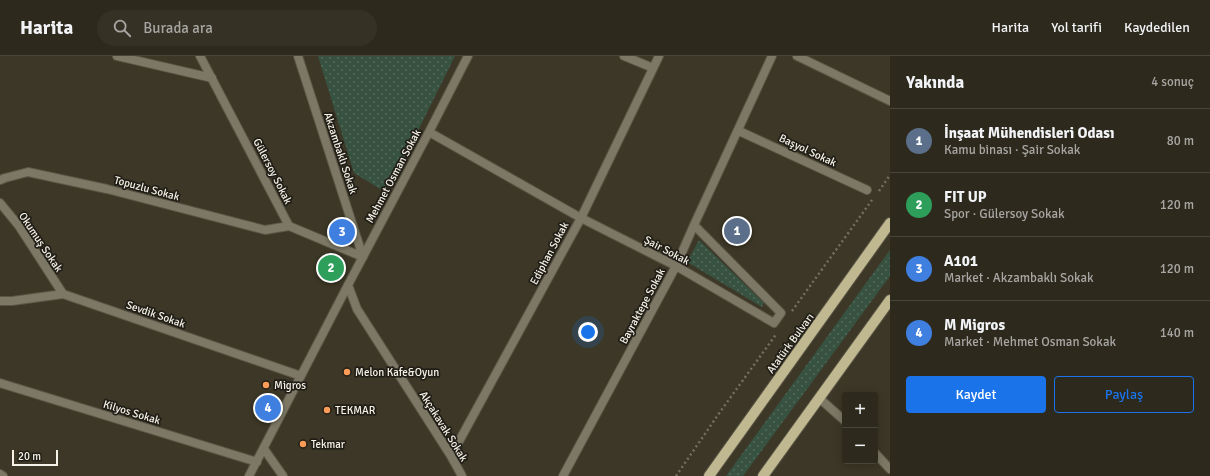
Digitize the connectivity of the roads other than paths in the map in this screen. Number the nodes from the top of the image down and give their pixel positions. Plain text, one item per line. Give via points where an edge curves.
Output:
1 (117, 56) edge
2 (200, 56) edge
3 (298, 56) edge
4 (468, 56) edge
5 (624, 56) edge
6 (659, 56) edge
7 (772, 56) edge
8 (797, 56) edge
9 (654, 68) junction
10 (212, 78) junction
11 (890, 101) edge
12 (738, 131) junction
13 (429, 132) junction
14 (0, 180) edge
15 (867, 190) dead end
16 (0, 203) edge
17 (580, 218) junction
18 (890, 223) edge
19 (694, 225) junction
20 (289, 226) junction
21 (362, 258) junction
22 (676, 266) junction
23 (348, 284) junction
24 (63, 294) junction
25 (890, 300) edge
26 (0, 301) edge
27 (301, 376) junction
28 (0, 383) edge
29 (819, 398) junction
30 (842, 418) edge
31 (264, 449) junction
32 (451, 456) junction
33 (878, 456) edge
34 (257, 462) junction
35 (890, 469) edge
36 (0, 474) edge
37 (3, 476) edge
38 (249, 476) edge
39 (283, 476) edge
40 (462, 476) edge
41 (563, 476) edge
42 (709, 476) edge
43 (763, 476) edge

1 - 10 street
2 - 10 street, Gülersoy Sokak
3 - 21 street, Akzambaklı Sokak
4 - 13 street, Mehmet Osman Sokak
5 - 9 street
6 - 9 street, Ediphan Sokak
7 - 12 street, Bayraktepe Sokak
8 - 11 street
9 - 17 street, Ediphan Sokak
10 - 20 street, Gülersoy Sokak
12 - 15 street, Başyol Sokak
12 - 19 street, Bayraktepe Sokak
13 - 17 street, Şair Sokak
13 - 21 street, Mehmet Osman Sokak
14 - 20 street, Topuzlu Sokak via 28,172 107,189 265,230
16 - 24 street, Okumuş Sokak via 19,226
17 - 22 street, Şair Sokak
17 - 32 street, Ediphan Sokak
18 - 42 main road, Atatürk Bulvarı
19 - 22 street, Bayraktepe Sokak
19 - 22 street, Şair Sokak via 782,312 774,323
20 - 21 street
21 - 23 street, Mehmet Osman Sokak
22 - 41 street, Bayraktepe Sokak
23 - 27 street, Mehmet Osman Sokak
23 - 32 street, Akçakavak Sokak via 357,309
24 - 26 street, Sevdik Sokak
24 - 27 street, Sevdik Sokak
25 - 29 main road
27 - 31 street, Mehmet Osman Sokak
28 - 34 street, Kilyos Sokak
29 - 30 street
29 - 43 main road
31 - 34 street, Mehmet Osman Sokak
31 - 39 street
32 - 40 street, Akçakavak Sokak
33 - 35 street
34 - 38 street, Mehmet Osman Sokak
36 - 37 street

